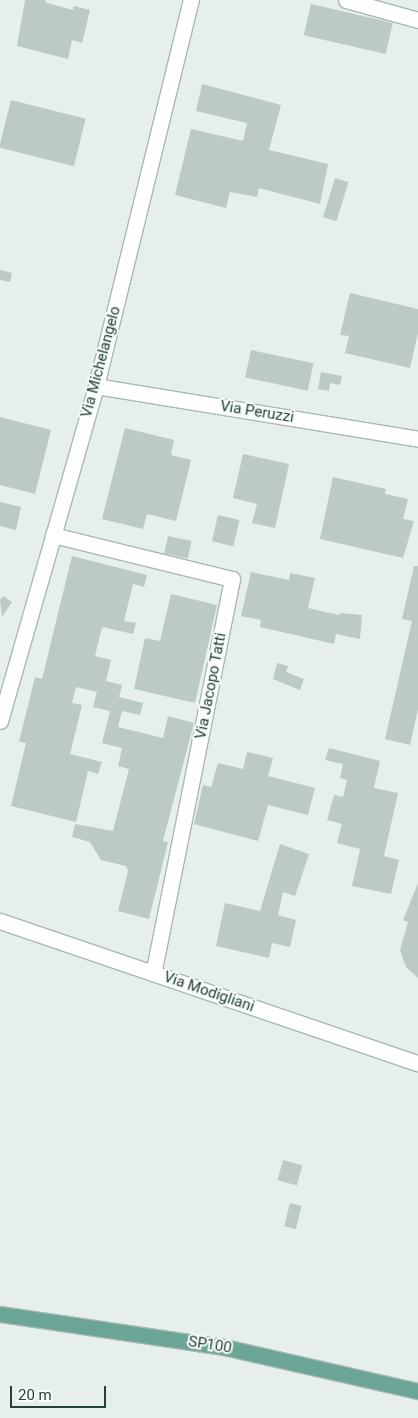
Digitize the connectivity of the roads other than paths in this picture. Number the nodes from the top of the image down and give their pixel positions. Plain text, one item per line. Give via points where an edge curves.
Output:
1 (191, 0) edge
2 (346, 0) edge
3 (418, 20) edge
4 (96, 386) junction
5 (418, 439) edge
6 (53, 535) junction
7 (0, 721) edge
8 (0, 921) edge
9 (153, 973) junction
10 (418, 1063) edge
11 (0, 1314) edge
12 (418, 1391) edge

1 - 4 street, Via Michelangelo
2 - 3 street
4 - 5 street, Via Peruzzi
4 - 6 street, Via Michelangelo
6 - 7 street, Via Michelangelo
6 - 9 street, Via Jacopo Tatti via 232,579
8 - 9 street, Via Modigliani
9 - 10 street, Via Modigliani
11 - 12 main road, SP100 / SP100 via 224,1347

